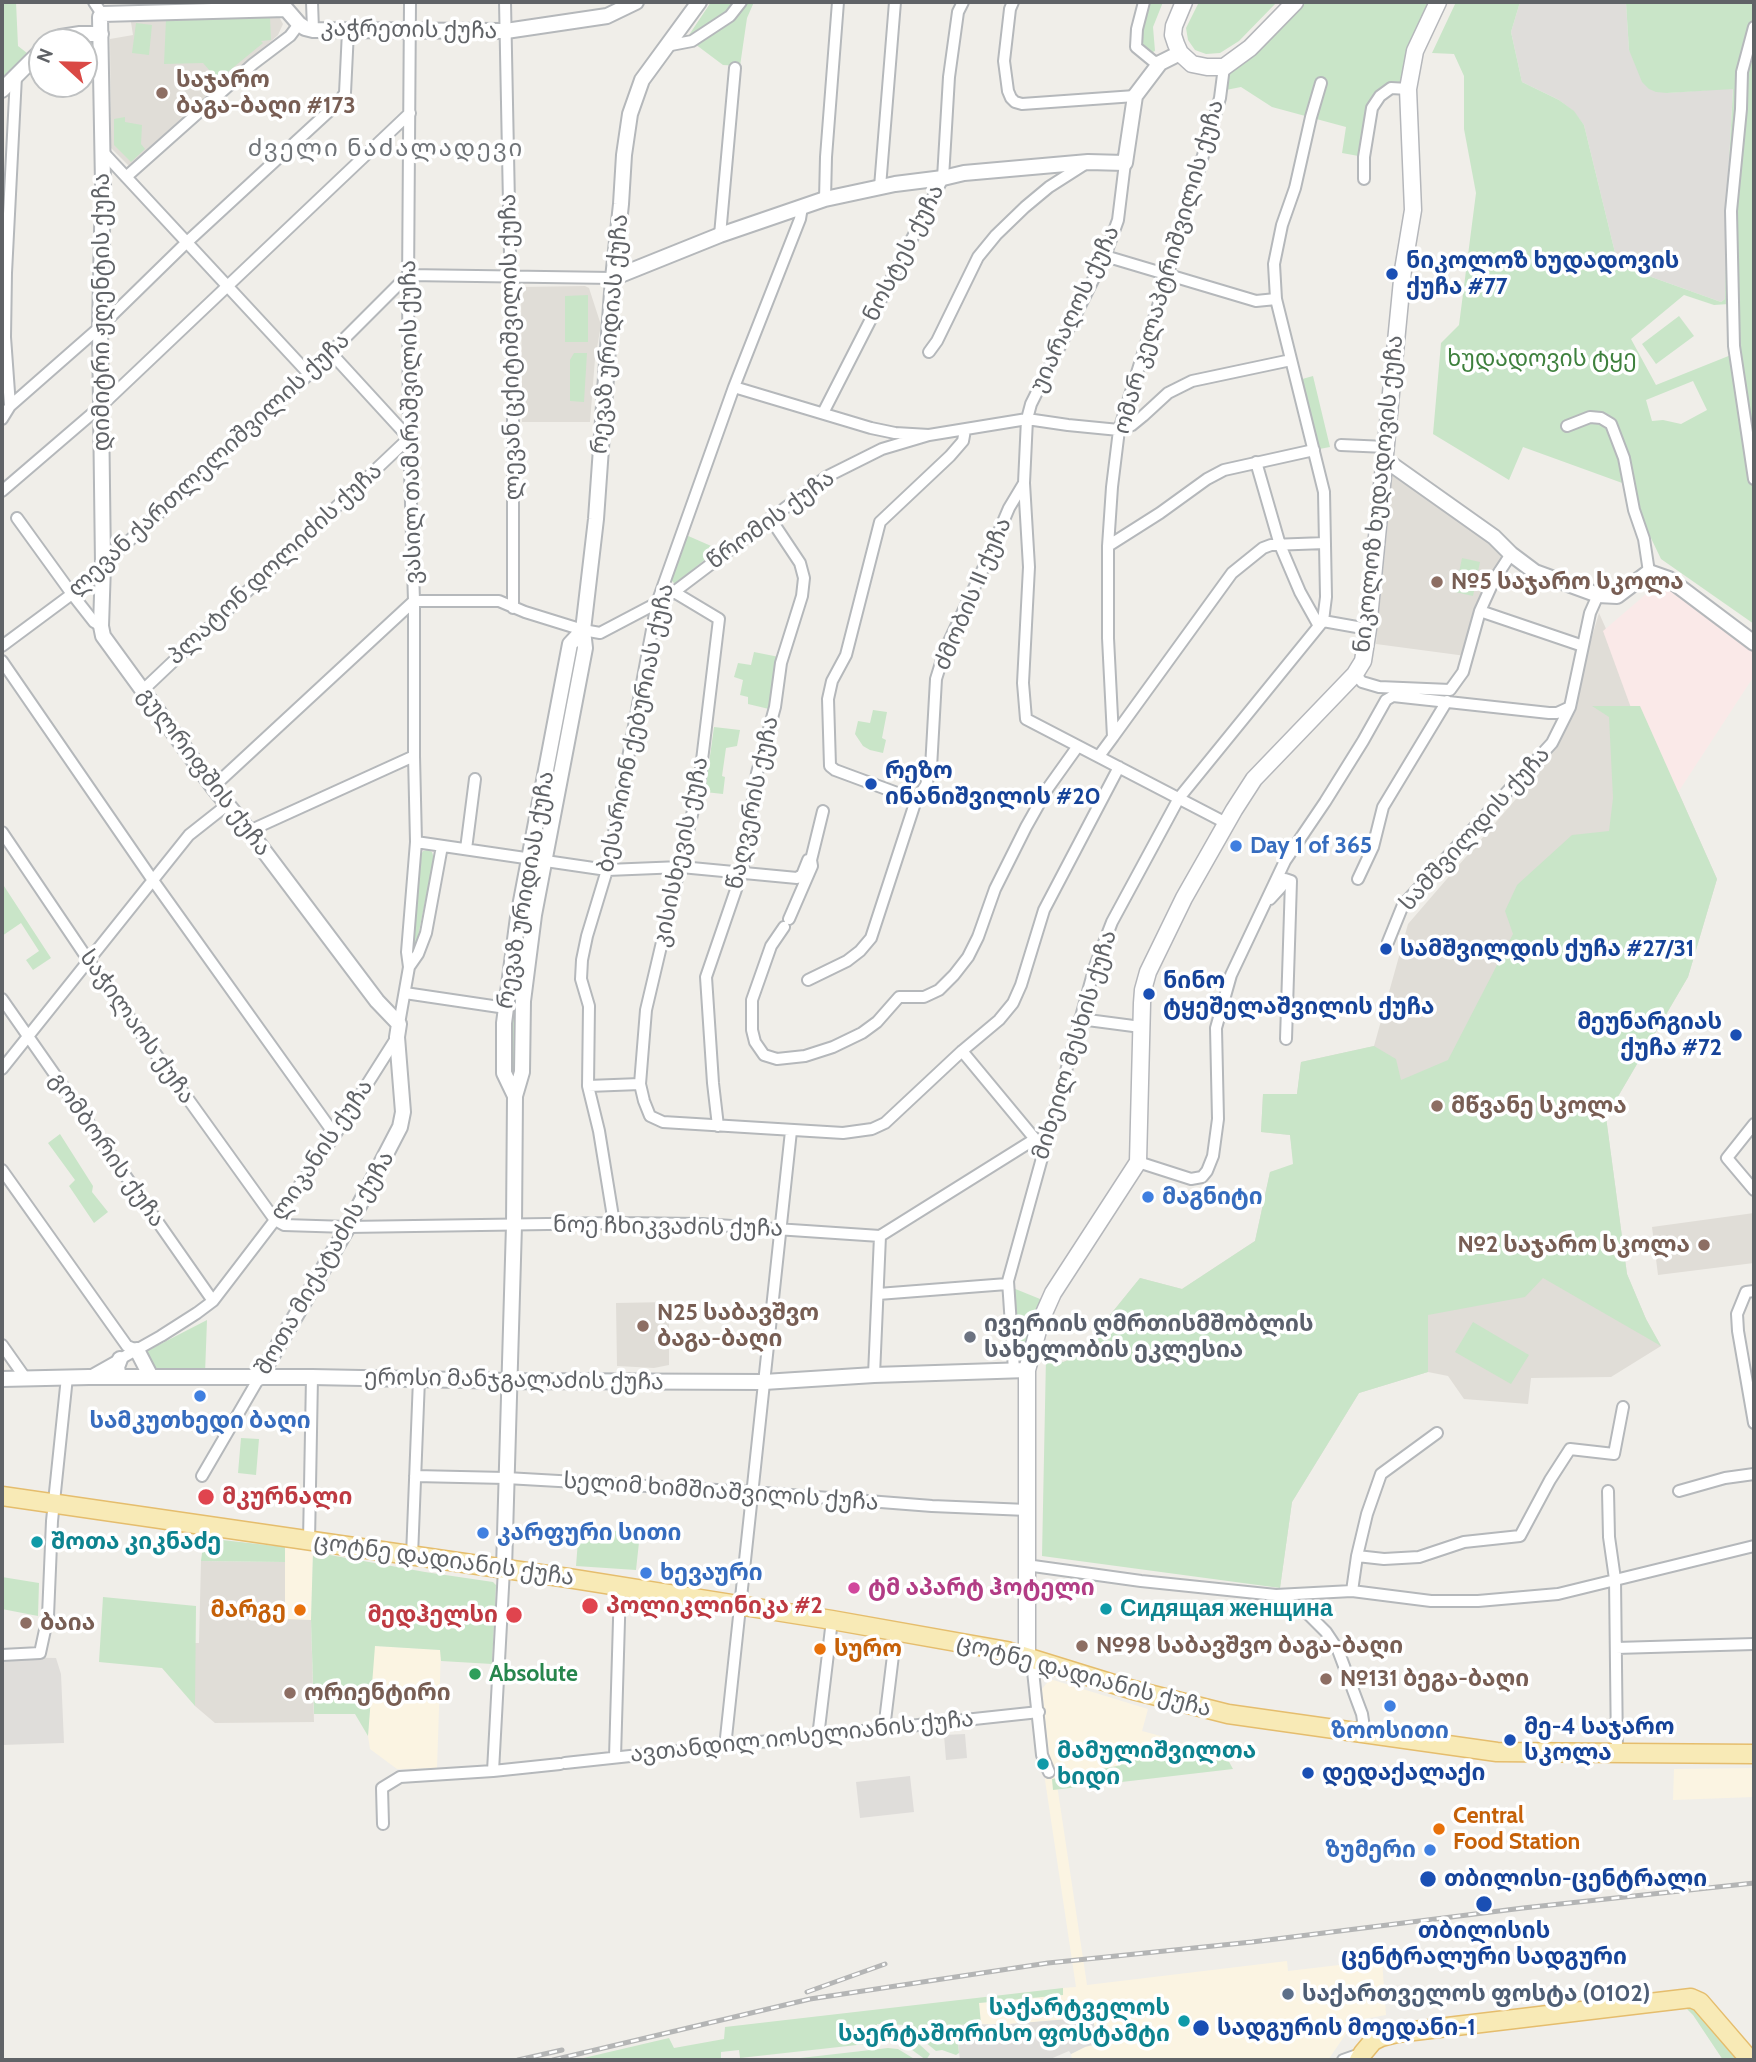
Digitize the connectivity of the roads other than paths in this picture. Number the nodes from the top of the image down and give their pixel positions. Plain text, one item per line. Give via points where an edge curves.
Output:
1 (312, 2) edge
2 (410, 2) edge
3 (505, 2) edge
4 (636, 2) edge
5 (699, 2) edge
6 (741, 2) edge
7 (838, 2) edge
8 (895, 2) edge
9 (963, 2) edge
10 (1013, 2) edge
11 (1144, 2) edge
12 (1184, 2) edge
13 (1295, 2) edge
14 (1438, 2) edge
15 (96, 5) edge
16 (241, 6) edge
17 (299, 24) junction
18 (1754, 27) edge
19 (313, 30) junction
20 (348, 31) junction
21 (506, 31) junction
22 (410, 32) junction
23 (101, 34) joint
24 (666, 46) junction
25 (1180, 52) junction
26 (1160, 63) junction
27 (28, 64) edge
28 (1224, 66) junction
29 (735, 68) dead end
30 (16, 76) junction
31 (1321, 83) dead end
32 (1408, 89) junction
33 (2, 90) edge
34 (1135, 96) junction
35 (1754, 105) edge
36 (1741, 109) junction
37 (410, 113) junction
38 (103, 151) junction
39 (1088, 162) junction
40 (1125, 163) junction
41 (126, 177) junction
42 (943, 178) junction
43 (1364, 179) dead end
44 (880, 187) junction
45 (825, 199) junction
46 (802, 207) junction
47 (720, 235) junction
48 (186, 243) junction
49 (1105, 256) junction
50 (1168, 274) junction
51 (408, 275) junction
52 (511, 276) junction
53 (612, 278) junction
54 (226, 286) junction
55 (1276, 299) junction
56 (100, 327) junction
57 (929, 352) dead end
58 (331, 353) junction
59 (1291, 360) junction
60 (309, 374) junction
61 (734, 387) junction
62 (10, 406) junction
63 (102, 406) junction
64 (823, 413) junction
65 (2, 419) edge
66 (1027, 419) junction
67 (1567, 426) dead end
68 (965, 429) junction
69 (1119, 429) junction
70 (929, 435) junction
71 (409, 438) junction
72 (1341, 445) dead end
73 (1314, 450) junction
74 (1385, 453) junction
75 (1256, 462) junction
76 (1754, 478) edge
77 (1024, 483) junction
78 (4, 489) edge
79 (17, 518) dead end
80 (771, 518) junction
81 (1325, 543) junction
82 (1280, 545) junction
83 (1108, 546) junction
84 (1511, 554) junction
85 (103, 565) junction
86 (1649, 572) junction
87 (674, 592) junction
88 (72, 594) junction
89 (1598, 595) junction
90 (414, 601) junction
91 (657, 603) junction
92 (513, 608) junction
93 (1480, 611) junction
94 (1321, 624) junction
95 (101, 625) junction
96 (1368, 629) junction
97 (583, 630) junction
98 (1754, 643) edge
99 (2, 646) edge
100 (1583, 646) junction
101 (2, 661) edge
102 (1355, 674) junction
103 (142, 691) junction
104 (1447, 701) junction
105 (1570, 707) junction
106 (1113, 737) junction
107 (1078, 746) junction
108 (414, 756) junction
109 (1099, 757) junction
110 (1119, 767) junction
111 (475, 779) dead end
112 (213, 787) junction
113 (1179, 798) junction
114 (916, 800) junction
115 (227, 805) junction
116 (824, 811) dead end
117 (1227, 823) junction
118 (249, 831) junction
119 (2, 832) edge
120 (416, 842) junction
121 (442, 846) junction
122 (466, 849) junction
123 (529, 859) junction
124 (811, 860) junction
125 (545, 861) junction
126 (681, 867) junction
127 (607, 870) junction
128 (742, 872) junction
129 (152, 879) junction
130 (1358, 879) dead end
131 (1263, 906) junction
132 (1388, 942) dead end
133 (89, 961) junction
134 (409, 967) junction
135 (808, 980) dead end
136 (405, 993) junction
137 (2, 999) edge
138 (506, 1008) junction
139 (1080, 1019) junction
140 (1142, 1027) junction
141 (398, 1031) junction
142 (28, 1036) junction
143 (1286, 1039) dead end
144 (962, 1051) junction
145 (2, 1069) edge
146 (522, 1072) junction
147 (504, 1073) junction
148 (640, 1084) junction
149 (588, 1086) junction
150 (515, 1096) junction
151 (1754, 1124) edge
152 (718, 1126) junction
153 (791, 1131) junction
154 (335, 1135) junction
155 (1040, 1141) junction
156 (1138, 1162) junction
157 (2, 1170) edge
158 (1754, 1190) edge
159 (275, 1220) junction
160 (614, 1223) junction
161 (514, 1225) junction
162 (348, 1227) junction
163 (780, 1229) junction
164 (880, 1236) junction
165 (1007, 1284) junction
166 (1754, 1291) edge
167 (878, 1294) junction
168 (213, 1301) junction
169 (2, 1345) edge
170 (137, 1350) junction
171 (120, 1359) junction
172 (1020, 1370) junction
173 (874, 1375) junction
174 (67, 1377) junction
175 (89, 1377) junction
176 (122, 1377) junction
177 (151, 1377) junction
178 (312, 1377) junction
179 (259, 1378) junction
180 (2, 1379) edge
181 (26, 1379) junction
182 (419, 1379) junction
183 (510, 1381) junction
184 (764, 1382) junction
185 (1623, 1407) dead end
186 (1754, 1423) edge
187 (1437, 1433) dead end
188 (1754, 1474) edge
189 (202, 1476) dead end
190 (415, 1476) junction
191 (506, 1478) junction
192 (1608, 1491) dead end
193 (1679, 1491) dead end
194 (752, 1492) junction
195 (2, 1496) edge
196 (54, 1504) junction
197 (1027, 1510) junction
198 (309, 1541) junction
199 (1754, 1546) edge
200 (412, 1556) junction
201 (1357, 1556) junction
202 (1026, 1565) junction
203 (504, 1569) junction
204 (1615, 1579) junction
205 (620, 1586) junction
206 (1352, 1591) junction
207 (1276, 1595) junction
208 (739, 1606) junction
209 (832, 1620) junction
210 (896, 1632) junction
211 (1754, 1644) edge
212 (1616, 1648) junction
213 (2, 1655) edge
214 (1027, 1657) junction
215 (1038, 1712) junction
216 (884, 1729) junction
217 (1365, 1734) junction
218 (818, 1737) junction
219 (725, 1747) junction
220 (1617, 1752) junction
221 (1754, 1754) edge
222 (615, 1757) junction
223 (493, 1771) junction
224 (1049, 1772) dead end
225 (383, 1824) dead end
226 (1361, 2057) edge
227 (1343, 2060) edge
228 (1750, 2060) edge

1 - 19 street
2 - 22 street, ვასილ თამარაშვილის ქუჩა
3 - 21 street, ლევან ცქიტიშვილის ქუჩა
4 - 21 street, კაჭრეთის ქუჩა via 607,16
5 - 24 street, რევაზ ურიდიას ქუჩა
6 - 24 street via 730,16 692,41
7 - 45 street
8 - 44 street
9 - 42 street, ნოსტეს ქუჩა via 949,78
10 - 34 street via 1004,61 1015,102
11 - 26 street via 1136,47
12 - 25 main road via 1173,35
13 - 28 main road via 1250,48
14 - 32 main road, ნიკოლოზ ხუდადოვის ქუჩა via 1415,51
15 - 16 street, კაჭრეთის ქუჩა
15 - 23 street, დიმიტრი ჟღენტის ქუჩა
16 - 17 street, კაჭრეთის ქუჩა via 286,9
17 - 19 street, კაჭრეთის ქუჩა
17 - 41 street
18 - 36 street via 1742,72
19 - 20 street, კაჭრეთის ქუჩა
20 - 22 street, კაჭრეთის ქუჩა
20 - 48 street via 345,93 339,102
21 - 22 street, კაჭრეთის ქუჩა
21 - 52 street, ლევან ცქიტიშვილის ქუჩა
22 - 37 street, ვასილ თამარაშვილის ქუჩა
23 - 38 street, დიმიტრი ჟღენტის ქუჩა
24 - 53 street, რევაზ ურიდიას ქუჩა via 642,80 630,114
25 - 26 street, უიარაღოს ქუჩა
25 - 28 main road via 1192,64
26 - 34 street, უიარაღოს ქუჩა
27 - 30 street
28 - 50 street, ომარ კელაპტრიშვილის ქუჩა via 1220,98
29 - 47 street
30 - 33 street
30 - 62 street via 6,273
31 - 55 street via 1282,225 1274,264
32 - 43 street via 1391,88 1372,108
32 - 74 main road, ნიკოლოზ ხუდადოვის ქუჩა via 1413,210
34 - 40 street, უიარაღოს ქუჩა
35 - 36 street
36 - 76 street via 1731,211 1734,346
37 - 51 street, ვასილ თამარაშვილის ქუჩა
37 - 54 street
38 - 41 street
38 - 56 street, დიმიტრი ჟღენტის ქუჩა
39 - 40 street
39 - 42 street
39 - 57 street via 1049,187 996,235 978,257
40 - 49 street, უიარაღოს ქუჩა via 1118,220
41 - 48 street
42 - 44 street
42 - 64 street, ნოსტეს ქუჩა
44 - 45 street
45 - 46 street
46 - 47 street
46 - 61 street, ბესარიონ ქებურიას ქუჩა
47 - 53 street
48 - 54 street
48 - 56 street
49 - 50 street
49 - 66 street, უიარაღოს ქუჩა
50 - 55 street via 1256,301
50 - 69 street, ომარ კელაპტრიშვილის ქუჩა
51 - 52 street
51 - 58 street, ლევან ქართლელიშვილის ქუჩა
51 - 71 street, ვასილ თამარაშვილის ქუჩა
52 - 53 street
52 - 92 street, ლევან ცქიტიშვილის ქუჩა
53 - 97 street, რევაზ ურიდიას ქუჩა via 596,519
54 - 60 street
54 - 63 street
55 - 59 street
56 - 62 street
56 - 63 street, დიმიტრი ჟღენტის ქუჩა
58 - 60 street, ლევან ქართლელიშვილის ქუჩა
58 - 71 street
59 - 69 street via 1192,382 1168,393 1132,425
59 - 73 street
60 - 85 street, ლევან ქართლელიშვილის ქუჩა
61 - 64 street
61 - 91 street, ბესარიონ ქებურიას ქუჩა
62 - 65 street
63 - 78 street
63 - 85 street, დიმიტრი ჟღენტის ქუჩა
64 - 70 street via 895,433
66 - 68 street
66 - 69 street
66 - 77 street, ძმობის II ქუჩა
67 - 86 street via 1590,417 1611,424 1624,458
68 - 70 street
68 - 114 street via 963,441 950,456 880,522 855,626 828,699 830,766
69 - 83 street, ომარ კელაპტრიშვილის ქუჩა
70 - 80 street, წრომის ქუჩა via 882,449 826,477
71 - 90 street, ვასილ თამარაშვილის ქუჩა
71 - 103 street, პლატონ დოლიძის ქუჩა
72 - 74 street
73 - 75 street
73 - 81 street via 1324,492
74 - 84 street
74 - 96 main road, ნიკოლოზ ხუდადოვის ქუჩა
75 - 82 street
75 - 83 street via 1207,479
77 - 107 street via 1029,567 1023,683 1026,719
77 - 114 street, ძმობის II ქუჩა via 944,650 936,679 931,768
79 - 88 street, გულრიფშის ქუჩა
80 - 87 street, წრომის ქუჩა
80 - 128 street, წაღვერის ქუჩა via 800,563 804,578 757,773
81 - 82 street
81 - 94 street via 1326,597
82 - 94 street via 1300,592
82 - 106 street via 1263,548 1232,573
83 - 106 street, ომარ კელაპტრიშვილის ქუჩა
84 - 89 street via 1535,572
84 - 93 street
85 - 88 street, ლევან ქართლელიშვილის ქუჩა
85 - 95 street, დიმიტრი ჟღენტის ქუჩა
86 - 89 street via 1617,596
86 - 98 street via 1669,579
87 - 91 street, წრომის ქუჩა
87 - 126 street, კისისხევის ქუჩა via 719,619 699,785
88 - 95 street, გულრიფშის ქუჩა
88 - 99 street, ლევან ქართლელიშვილის ქუჩა
89 - 100 street, სამშვილდის ქუჩა
90 - 92 street via 499,601
90 - 108 street, ვასილ თამარაშვილის ქუჩა
90 - 112 street
91 - 97 street, წრომის ქუჩა via 600,633
91 - 127 street, ბესარიონ ქებურიას ქუჩა
92 - 97 street
93 - 100 street
93 - 102 street via 1463,672 1450,690 1379,687 1362,682
94 - 96 street
94 - 113 street, მიხეილ მესხის ქუჩა
95 - 103 street, გულრიფშის ქუჩა via 103,636
96 - 102 main road, ნიკოლოზ ხუდადოვის ქუჩა via 1363,661
97 - 123 street, რევაზ ურიდიას ქუჩა via 570,644
97 - 125 street, რევაზ ურიდიას ქუჩა via 584,648
100 - 105 street, სამშვილდის ქუჩა
101 - 129 street
102 - 117 main road, ნიკოლოზ ხუდადოვის ქუჩა via 1254,779
103 - 112 street, გულრიფშის ქუჩა
104 - 105 street via 1549,713
104 - 130 street via 1383,807 1373,847
104 - 131 street via 1393,696 1385,700 1285,861
105 - 132 street, სამშვილდის ქუჩა via 1552,743 1403,905
106 - 109 street
107 - 109 street
107 - 124 street via 1026,827 995,889 978,937 954,975 924,997 899,997 877,1022 833,1048 771,1058 755,1042 752,1000
108 - 118 street
108 - 120 street, ვასილ თამარაშვილის ქუჩა
109 - 110 street
110 - 113 street
110 - 144 street via 1044,910 1013,1003
111 - 122 street
112 - 115 street, გულრიფშის ქუჩა
113 - 117 street
113 - 139 street, მიხეილ მესხის ქუჩა via 1112,922
114 - 135 street, ძმობის II ქუჩა via 871,938 847,961
115 - 118 street, გულრიფშის ქუჩა
115 - 129 street via 188,835
116 - 124 street
117 - 140 main road, ნიკოლოზ ხუდადოვის ქუჩა via 1155,956 1143,990
118 - 141 street, გულრიფშის ქუჩა
119 - 133 street, საჭილაოს ქუჩა
120 - 121 street
120 - 134 street, ლიკანის ქუჩა
121 - 122 street
121 - 134 street via 426,933
122 - 123 street
123 - 125 street
123 - 138 street, რევაზ ურიდიას ქუჩა
124 - 128 street via 797,878
125 - 127 street
125 - 146 street, რევაზ ურიდიას ქუჩა via 523,1001
126 - 127 street
126 - 128 street
126 - 148 street, კისისხევის ქუჩა via 646,1010
127 - 149 street, ბესარიონ ქებურიას ქუჩა via 582,960 581,979 589,1006
128 - 152 street, წაღვერის ქუჩა via 706,977
129 - 133 street
129 - 154 street
131 - 143 street via 1285,879 1291,881
131 - 156 street via 1231,975 1216,1028 1218,1119 1207,1171 1191,1179
133 - 142 street
133 - 159 street, საჭილაოს ქუჩა
134 - 136 street, ლიკანის ქუჩა
136 - 138 street
136 - 141 street, ლიკანის ქუჩა
137 - 142 street, გომბორის ქუჩა
138 - 147 street, რევაზ ურიდიას ქუჩა
139 - 140 street
139 - 155 street, მიხეილ მესხის ქუჩა
140 - 156 main road, ნიკოლოზ ხუდადოვის ქუჩა
141 - 154 street, ლიკანის ქუჩა
141 - 162 street, შოთა მიქატაძის ქუჩა via 400,1127
142 - 145 street
142 - 168 street, გომბორის ქუჩა
144 - 153 street via 885,1123 843,1133
144 - 155 street
146 - 147 street
146 - 150 street, რევაზ ურიდიას ქუჩა
147 - 150 street, რევაზ ურიდიას ქუჩა
148 - 149 street
148 - 152 street via 650,1116 663,1122
149 - 160 street, ბესარიონ ქებურიას ქუჩა
150 - 161 street, რევაზ ურიდიას ქუჩა
151 - 158 street via 1727,1158
152 - 153 street
153 - 163 street
154 - 159 street, ლიკანის ქუჩა
155 - 164 street
155 - 165 street, მიხეილ მესხის ქუჩა
156 - 172 main road via 1053,1293
157 - 170 street via 127,1346
159 - 162 street, ნოე ჩხიკვაძის ქუჩა via 289,1226
159 - 168 street, ლიკანის ქუჩა
160 - 161 street, ნოე ჩხიკვაძის ქუჩა
160 - 163 street, ნოე ჩხიკვაძის ქუჩა
161 - 162 street, ნოე ჩხიკვაძის ქუჩა
161 - 183 street, რევაზ ურიდიას ქუჩა
162 - 179 street, შოთა მიქატაძის ქუჩა
163 - 164 street, ნოე ჩხიკვაძის ქუჩა
163 - 184 street
164 - 167 street
165 - 167 street
165 - 172 street, მიხეილ მესხის ქუჩა
166 - 186 street via 1746,1292 1737,1314
167 - 173 street
168 - 170 street, ლიკანის ქუჩა
169 - 181 street
170 - 171 street, ლიკანის ქუჩა
170 - 176 street
170 - 177 street
171 - 175 street, ლიკანის ქუჩა
171 - 176 street via 117,1367
172 - 173 street, ეროსი მანჯგალაძის ქუჩა
172 - 197 main road
173 - 184 street, ეროსი მანჯგალაძის ქუჩა
174 - 175 street, ეროსი მანჯგალაძის ქუჩა
174 - 181 street, ეროსი მანჯგალაძის ქუჩა
174 - 196 street
175 - 176 street, ეროსი მანჯგალაძის ქუჩა
176 - 177 street, ეროსი მანჯგალაძის ქუჩა
177 - 179 street, ეროსი მანჯგალაძის ქუჩა
178 - 179 street, ეროსი მანჯგალაძის ქუჩა
178 - 182 street, ეროსი მანჯგალაძის ქუჩა
178 - 198 street
179 - 189 street, შოთა მიქატაძის ქუჩა
180 - 181 street, ეროსი მანჯგალაძის ქუჩა
182 - 183 street, ეროსი მანჯგალაძის ქუჩა
182 - 190 street
183 - 184 street, ეროსი მანჯგალაძის ქუჩა
183 - 191 street, რევაზ ურიდიას ქუჩა
184 - 194 street
185 - 201 street via 1614,1454 1570,1449 1520,1536 1464,1542 1419,1557
187 - 201 street via 1381,1474
188 - 193 street
190 - 191 street, სელიმ ხიმშიაშვილის ქუჩა
190 - 200 street
191 - 194 street, სელიმ ხიმშიაშვილის ქუჩა
191 - 203 street, რევაზ ურიდიას ქუჩა
192 - 204 street
194 - 197 street, სელიმ ხიმშიაშვილის ქუჩა
194 - 208 street
195 - 196 main road, ცოტნე დადიანის ქუჩა
196 - 198 main road, ცოტნე დადიანის ქუჩა
196 - 213 street via 48,1616 40,1653
197 - 202 main road
198 - 200 main road, ცოტნე დადიანის ქუჩა
199 - 204 street
200 - 203 main road, ცოტნე დადიანის ქუჩა
201 - 206 street
202 - 207 street
202 - 214 main road
203 - 205 main road, ცოტნე დადიანის ქუჩა
203 - 223 street, რევაზ ურიდიას ქუჩა
204 - 206 street via 1558,1594 1478,1601 1431,1601
204 - 212 street
205 - 208 main road, ცოტნე დადიანის ქუჩა
205 - 222 street
206 - 207 street
207 - 217 street via 1309,1615 1338,1650 1359,1702
208 - 209 main road, ცოტნე დადიანის ქუჩა
208 - 219 street
209 - 210 main road, ცოტნე დადიანის ქუჩა
209 - 218 street
210 - 214 main road, ცოტნე დადიანის ქუჩა
210 - 216 street
211 - 212 street
212 - 220 street
214 - 215 street
214 - 217 main road, ცოტნე დადიანის ქუჩა via 1228,1714
215 - 216 street, ავთანდილ იოსელიანის ქუჩა
215 - 224 street via 1042,1755
216 - 218 street, ავთანდილ იოსელიანის ქუჩა
217 - 220 main road, ცოტნე დადიანის ქუჩა via 1497,1752
218 - 219 street, ავთანდილ იოსელიანის ქუჩა
219 - 222 street, ავთანდილ იოსელიანის ქუჩა
220 - 221 main road, ცოტნე დადიანის ქუჩა
222 - 223 street, ავთანდილ იოსელიანის ქუჩა
223 - 225 street, ავთანდილ იოსელიანის ქუჩა via 400,1777 382,1788
226 - 227 street
226 - 228 main road via 1373,2041 1397,2034 1690,1998 1700,2002

